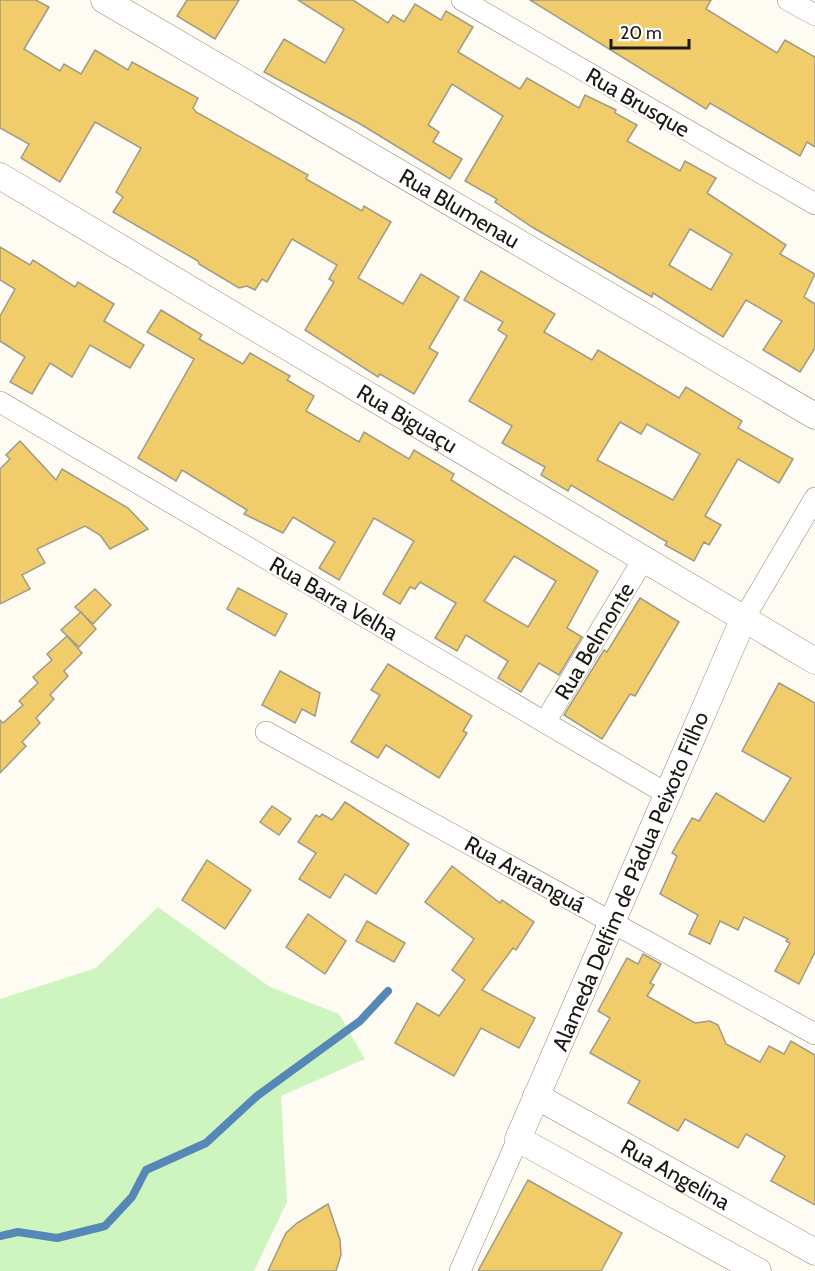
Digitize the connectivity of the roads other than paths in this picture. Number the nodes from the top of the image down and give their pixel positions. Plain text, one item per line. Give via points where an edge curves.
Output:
1 (104, 0) edge
2 (462, 0) edge
3 (788, 0) edge
4 (815, 15) edge
5 (0, 176) edge
6 (815, 204) edge
7 (0, 402) edge
8 (815, 416) edge
9 (815, 498) edge
10 (643, 560) junction
11 (743, 620) junction
12 (815, 661) edge
13 (545, 722) junction
14 (266, 732) dead end
15 (667, 794) junction
16 (612, 922) junction
17 (815, 1034) edge
18 (536, 1096) junction
19 (518, 1139) junction
20 (815, 1252) edge
21 (460, 1271) edge
22 (758, 1271) edge

1 - 8 street, Rua Blumenau
2 - 6 street, Rua Brusque
3 - 4 street
5 - 10 street, Rua Biguaçu
7 - 13 street, Rua Barra Velha
9 - 11 street, Alameda Delfim de Pádua Peixoto Filho
10 - 11 street, Rua Biguaçu
10 - 13 street, Rua Belmonte
11 - 12 street, Rua Biguaçu
11 - 15 street, Alameda Delfim de Pádua Peixoto Filho
13 - 15 street, Rua Barra Velha
14 - 16 street, Rua Araranguá
15 - 16 street, Alameda Delfim de Pádua Peixoto Filho
16 - 17 street, Rua Araranguá
16 - 18 street, Alameda Delfim de Pádua Peixoto Filho
18 - 19 street, Alameda Delfim de Pádua Peixoto Filho
18 - 20 street, Rua Angelina
19 - 21 street, Alameda Delfim de Pádua Peixoto Filho
19 - 22 street, Rua Angelina

